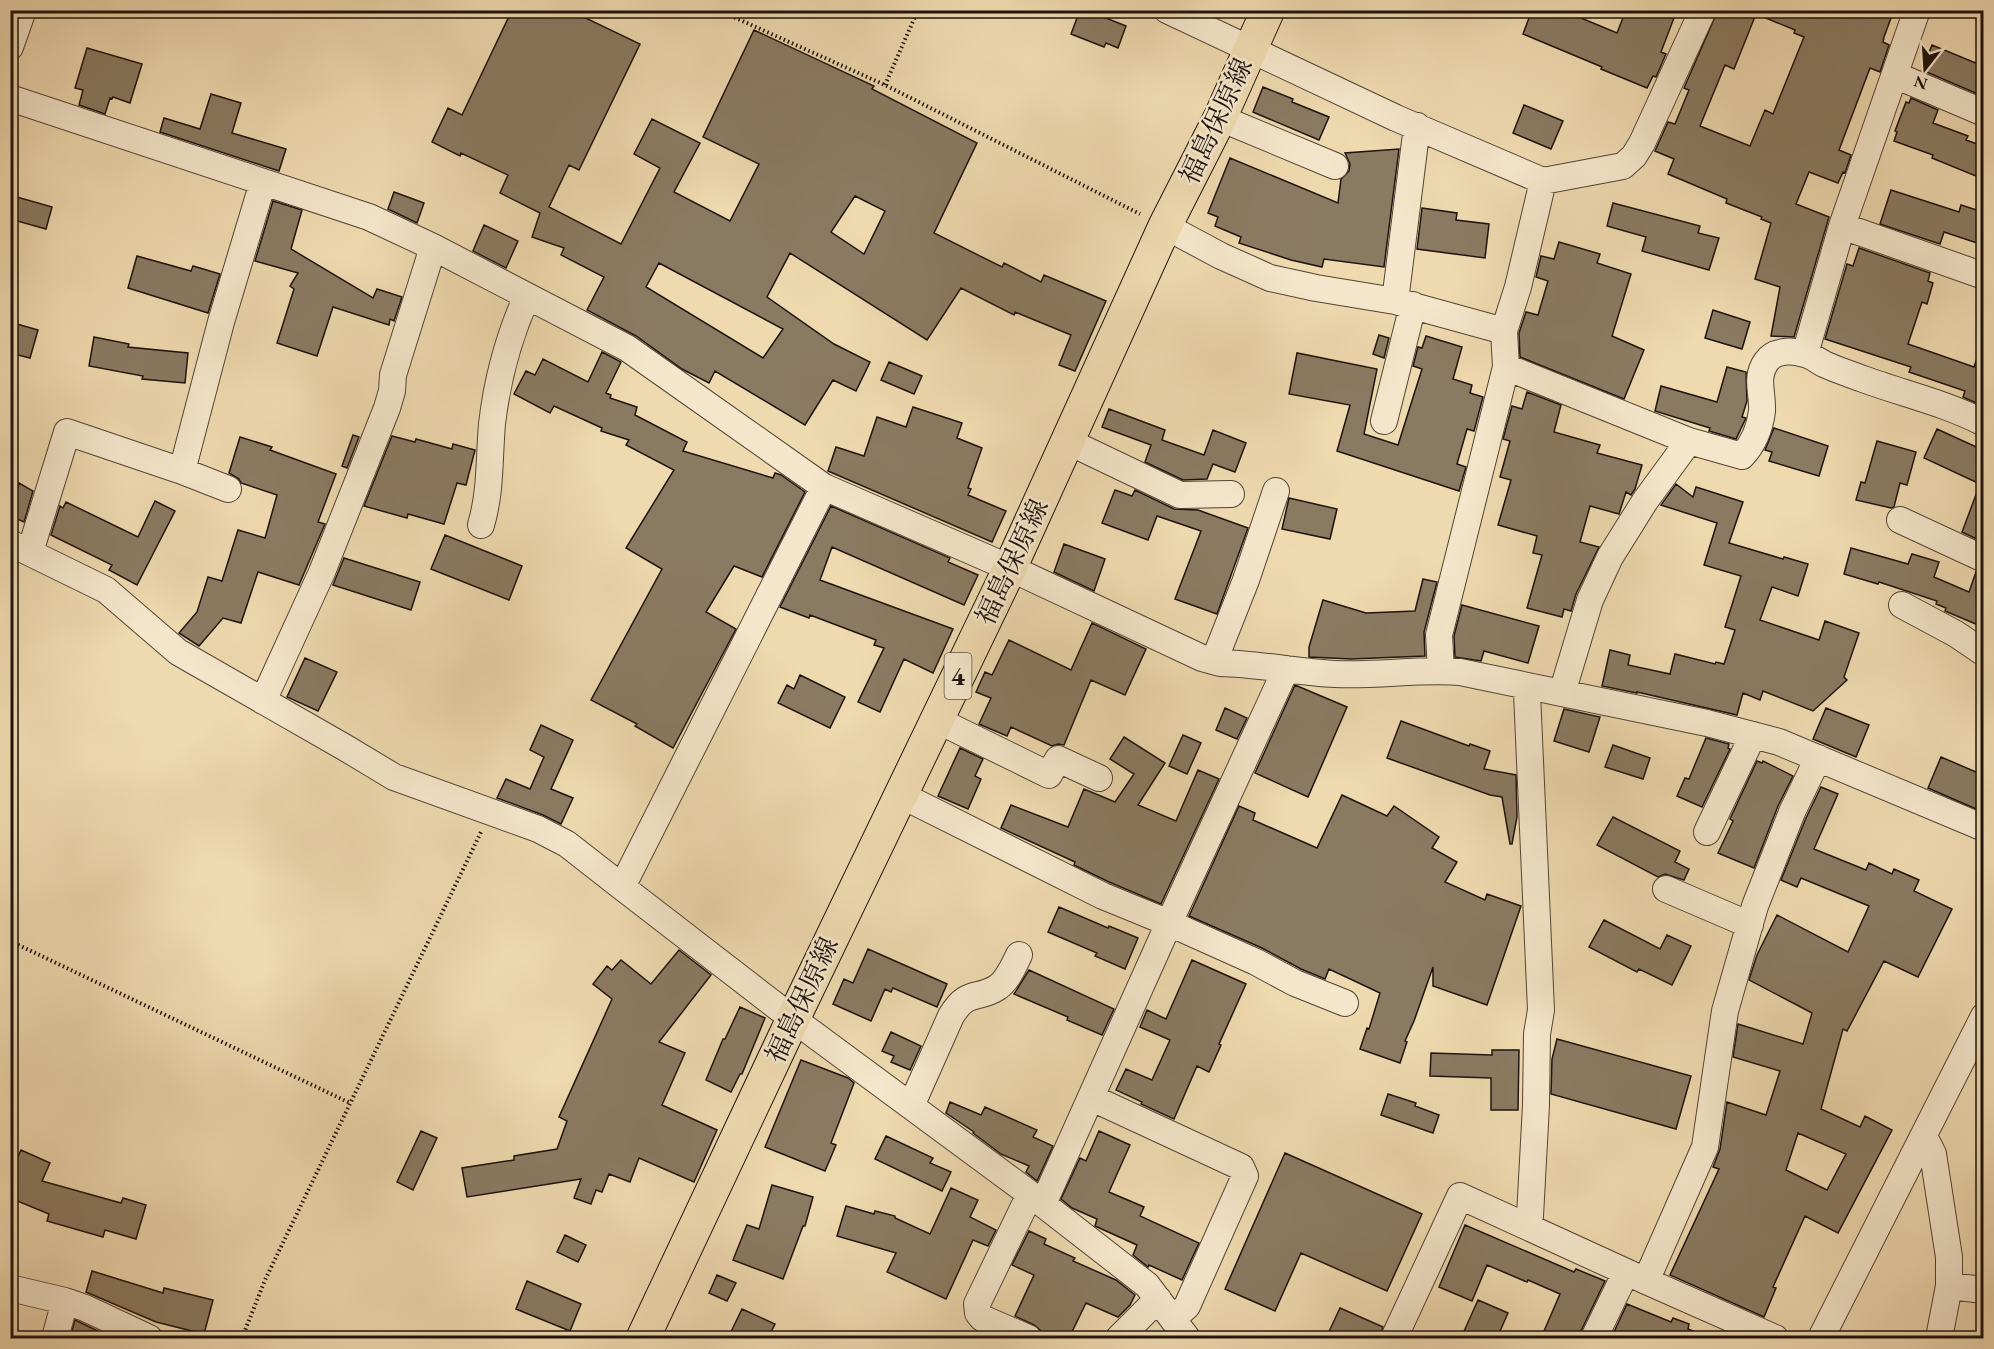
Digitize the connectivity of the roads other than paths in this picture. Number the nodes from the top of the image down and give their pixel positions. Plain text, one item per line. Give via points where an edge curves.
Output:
1 (23, 10) edge
2 (1167, 10) edge
3 (1268, 10) edge
4 (1703, 10) edge
5 (1917, 10) edge
6 (10, 47) edge
7 (1250, 49) junction
8 (1895, 75) junction
9 (10, 98) edge
10 (1983, 113) edge
11 (1220, 118) junction
12 (1417, 126) junction
13 (1335, 166) dead end
14 (1542, 181) junction
15 (263, 182) junction
16 (1165, 226) junction
17 (1842, 226) junction
18 (433, 247) junction
19 (1983, 276) edge
20 (527, 296) junction
21 (1404, 303) junction
22 (1504, 331) junction
23 (1805, 354) junction
24 (1506, 367) junction
25 (1384, 421) dead end
26 (1983, 423) edge
27 (1067, 441) junction
28 (1689, 441) junction
29 (182, 471) junction
30 (824, 487) junction
31 (228, 489) dead end
32 (1275, 491) dead end
33 (1231, 494) dead end
34 (1900, 520) dead end
35 (481, 525) dead end
36 (20, 547) edge
37 (1983, 559) edge
38 (1010, 568) junction
39 (1902, 605) dead end
40 (1983, 653) edge
41 (1214, 661) junction
42 (1286, 669) junction
43 (1441, 671) junction
44 (1528, 686) junction
45 (1562, 693) junction
46 (263, 701) junction
47 (937, 720) junction
48 (1753, 735) junction
49 (1818, 758) junction
50 (1099, 778) dead end
51 (901, 795) junction
52 (1983, 828) edge
53 (1707, 832) dead end
54 (622, 887) junction
55 (1666, 889) dead end
56 (1168, 923) junction
57 (1750, 925) junction
58 (1019, 954) dead end
59 (1345, 1003) dead end
60 (1983, 1016) edge
61 (793, 1019) junction
62 (1975, 1055) edge
63 (1092, 1098) junction
64 (911, 1106) junction
65 (1924, 1137) junction
66 (1037, 1199) junction
67 (1526, 1226) junction
68 (1636, 1277) junction
69 (1949, 1286) junction
70 (10, 1288) edge
71 (1983, 1290) edge
72 (65, 1301) junction
73 (1173, 1319) edge
74 (55, 1338) edge
75 (149, 1338) edge
76 (643, 1338) edge
77 (1028, 1338) edge
78 (1119, 1338) edge
79 (1394, 1338) edge
80 (1594, 1338) edge
81 (1775, 1338) edge
82 (1821, 1338) edge
83 (1939, 1338) edge

1 - 6 street
2 - 7 street
3 - 7 main road, 福島保原線 / 4
4 - 14 street via 1634,156 1623,166
5 - 8 street
7 - 11 main road, 福島保原線 / 4
7 - 12 street
8 - 10 street
8 - 17 street
9 - 15 street
11 - 13 street
11 - 16 main road, 福島保原線 / 4
12 - 14 street
12 - 21 street
14 - 22 street
15 - 18 street via 369,217
15 - 29 street
16 - 21 street via 1270,278
16 - 27 main road, 福島保原線 / 4
17 - 19 street
17 - 23 street
18 - 20 street
18 - 46 street via 393,375 387,408 322,572
20 - 30 street via 627,348
20 - 35 street via 516,320 497,398 488,495
21 - 22 street
21 - 25 street
22 - 24 street
23 - 26 street via 1822,364 1932,401
23 - 28 street via 1778,353 1766,362 1759,384 1762,410 1757,433 1742,456
24 - 28 street
24 - 43 street via 1439,635
27 - 33 street via 1180,495
27 - 38 main road, 福島保原線 / 4
28 - 45 street via 1610,557 1590,600
29 - 31 street
29 - 36 street via 67,432
30 - 38 street
30 - 54 street
32 - 41 street
34 - 37 street
36 - 46 street via 106,590 178,652
38 - 41 street
38 - 47 main road, 福島保原線 / 4
39 - 40 street
41 - 42 street
42 - 43 street via 1335,674
42 - 56 street
43 - 44 street
44 - 45 street
44 - 67 street via 1541,1010 1530,1216
45 - 48 street
46 - 54 street via 393,777 538,829 567,844
47 - 50 street via 1049,775 1058,759
47 - 51 main road, 福島保原線 / 4
48 - 49 street
48 - 53 street
49 - 52 street
49 - 57 street via 1792,812
51 - 56 street via 1103,896
51 - 61 main road, 福島保原線 / 4
54 - 61 street
55 - 57 street
56 - 59 street
56 - 63 street
57 - 68 street via 1725,1011 1705,1147
58 - 64 street via 999,986 958,1005
60 - 62 street
61 - 64 street
61 - 76 main road, 福島保原線 / 4
62 - 65 street
63 - 66 street
63 - 73 street via 1241,1167 1245,1176 1187,1306
64 - 66 street
65 - 69 street via 1933,1154 1950,1257
65 - 82 street
66 - 73 street via 1148,1285
66 - 77 street via 977,1304 982,1318
67 - 68 street
67 - 79 street via 1460,1196
68 - 80 street
68 - 81 street
69 - 71 street
69 - 83 street
70 - 72 street
72 - 74 street
72 - 75 street
73 - 78 street

